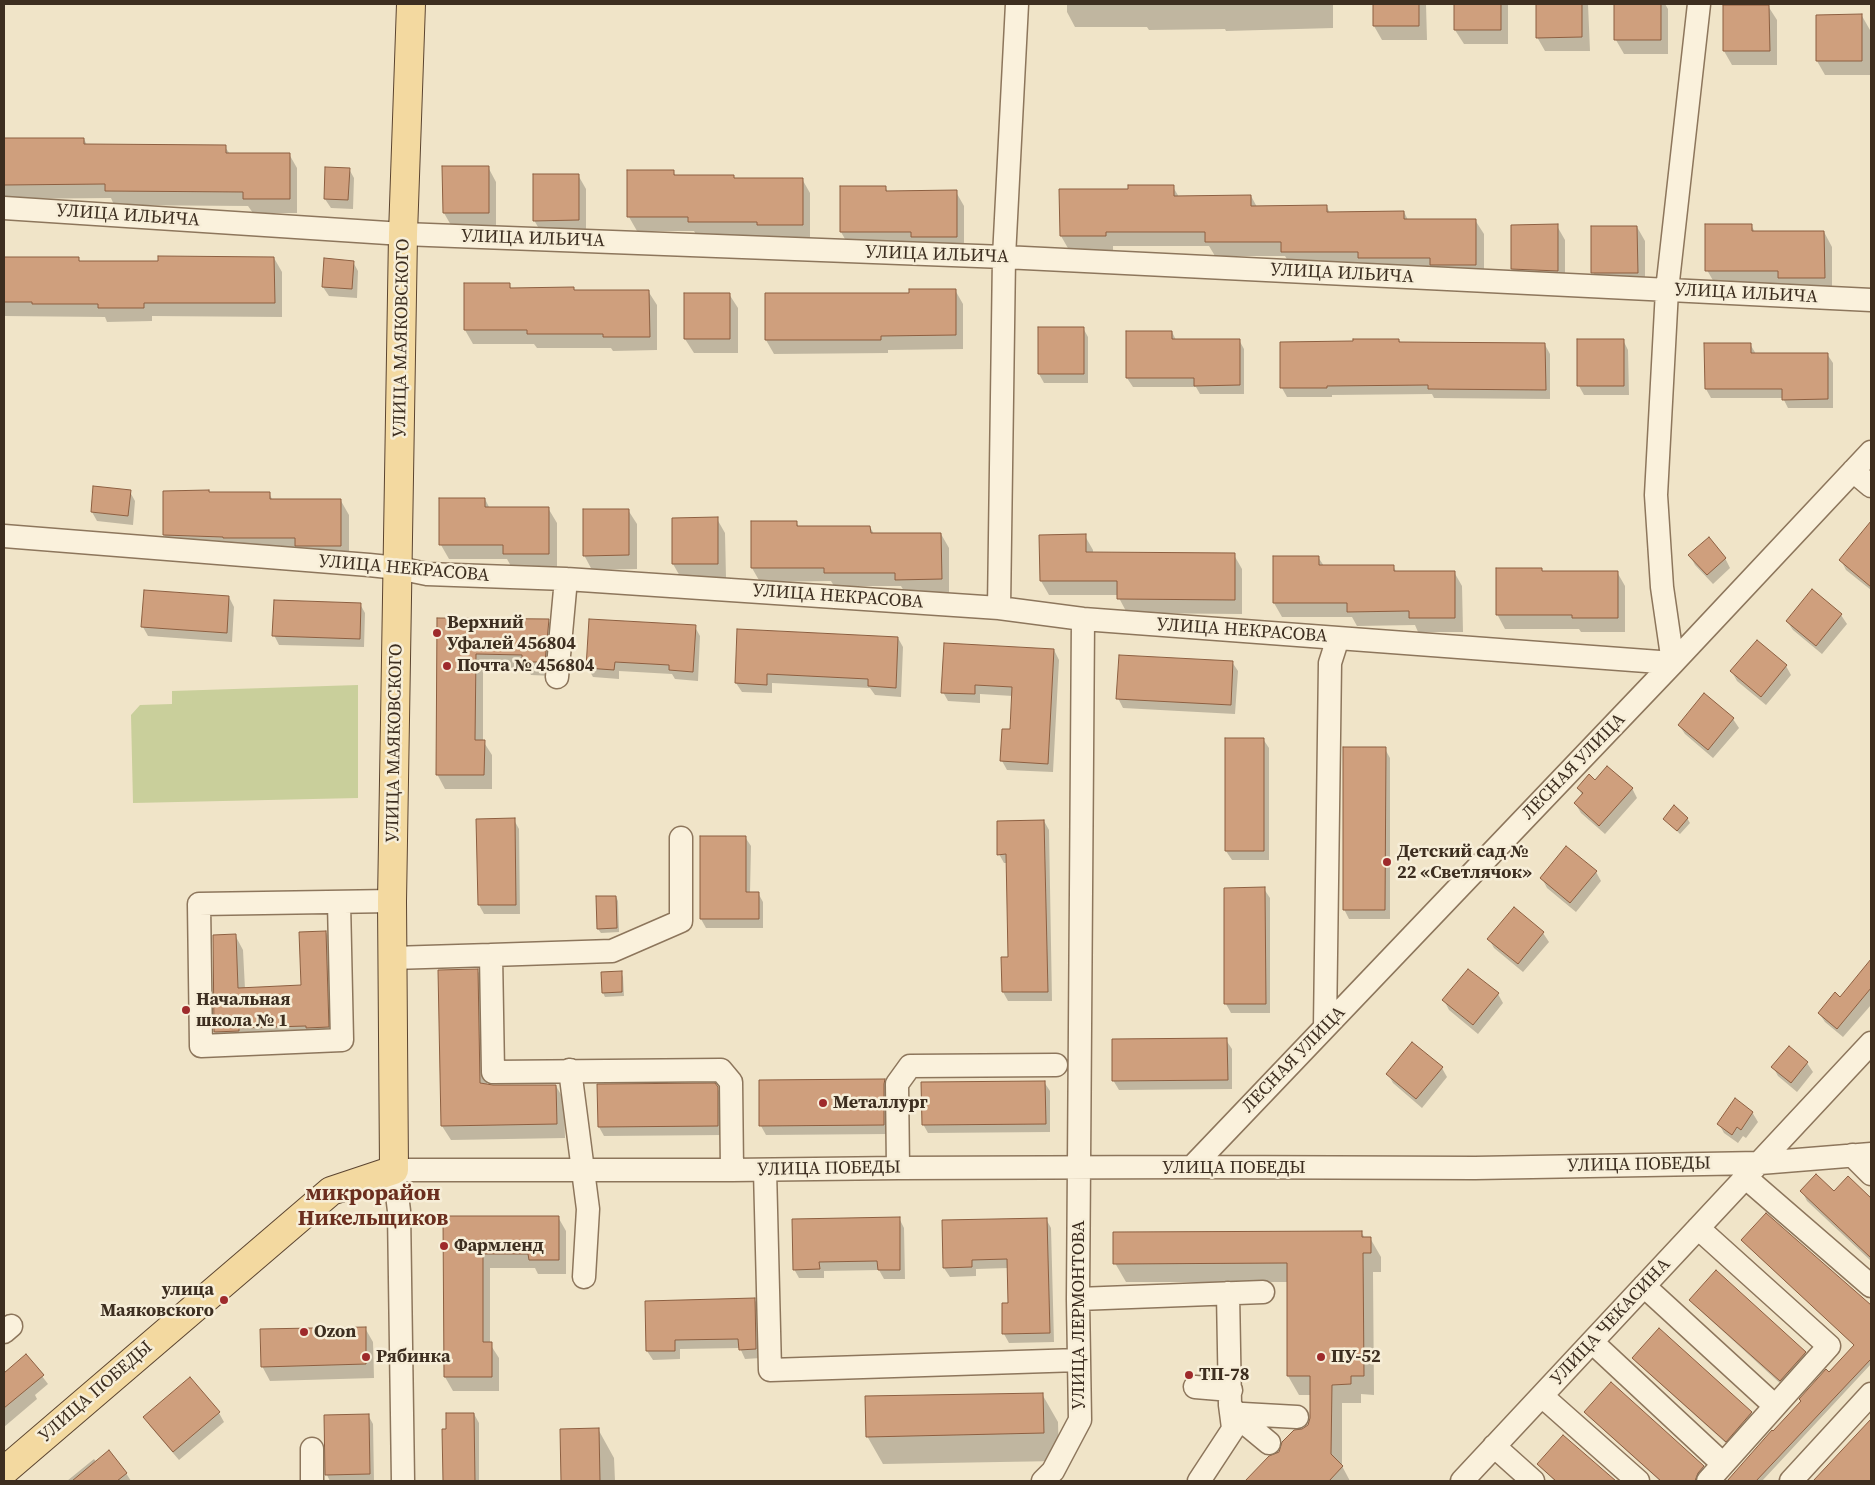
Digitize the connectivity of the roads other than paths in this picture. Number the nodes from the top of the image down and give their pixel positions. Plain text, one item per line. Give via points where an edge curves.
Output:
1 (411, 4) edge
2 (1017, 4) edge
3 (1699, 4) edge
4 (4, 208) edge
5 (403, 234) junction
6 (1004, 257) junction
7 (1667, 290) junction
8 (1871, 300) edge
9 (1871, 452) edge
10 (1853, 471) junction
11 (1871, 486) edge
12 (4, 536) edge
13 (398, 568) junction
14 (566, 579) junction
15 (999, 608) junction
16 (1083, 619) junction
17 (1338, 638) junction
18 (1673, 664) junction
19 (557, 676) dead end
20 (681, 838) dead end
21 (392, 901) junction
22 (339, 902) junction
23 (491, 955) junction
24 (392, 958) junction
25 (1325, 1027) junction
26 (1871, 1043) edge
27 (1056, 1065) dead end
28 (570, 1070) junction
29 (1862, 1155) edge
30 (1192, 1167) junction
31 (898, 1168) junction
32 (1079, 1168) junction
33 (394, 1170) junction
34 (584, 1170) junction
35 (732, 1170) junction
36 (765, 1170) junction
37 (1753, 1170) junction
38 (1871, 1174) edge
39 (1698, 1228) junction
40 (584, 1278) dead end
41 (1644, 1286) junction
42 (1871, 1286) edge
43 (1263, 1292) dead end
44 (1228, 1293) junction
45 (1078, 1299) junction
46 (1592, 1342) junction
47 (1079, 1360) junction
48 (1195, 1387) dead end
49 (1871, 1394) edge
50 (1542, 1396) junction
51 (1775, 1406) junction
52 (1233, 1410) junction
53 (1297, 1417) dead end
54 (1269, 1443) dead end
55 (1494, 1446) junction
56 (312, 1449) dead end
57 (1723, 1464) junction
58 (4, 1471) edge
59 (312, 1481) edge
60 (403, 1481) edge
61 (1043, 1481) edge
62 (1199, 1481) edge
63 (1462, 1481) edge
64 (1533, 1481) edge
65 (1638, 1481) edge
66 (1708, 1481) edge
67 (1791, 1481) edge

1 - 5 main road, УЛИЦА МАЯКОВСКОГО
2 - 6 street
3 - 7 street
4 - 5 street, УЛИЦА ИЛЬИЧА
5 - 6 street, УЛИЦА ИЛЬИЧА
5 - 13 main road, УЛИЦА МАЯКОВСКОГО
6 - 7 street, УЛИЦА ИЛЬИЧА
6 - 15 street
7 - 8 street, УЛИЦА ИЛЬИЧА
7 - 18 street via 1656,494 1662,587
9 - 10 street, ЛЕСНАЯ УЛИЦА
10 - 11 street
10 - 18 street, ЛЕСНАЯ УЛИЦА
12 - 13 street, УЛИЦА НЕКРАСОВА
13 - 14 street, УЛИЦА НЕКРАСОВА via 427,574
13 - 21 main road, УЛИЦА МАЯКОВСКОГО
14 - 15 street, УЛИЦА НЕКРАСОВА
14 - 19 street
15 - 16 street, УЛИЦА НЕКРАСОВА
16 - 17 street, УЛИЦА НЕКРАСОВА
16 - 32 street, УЛИЦА ЛЕРМОНТОВА
17 - 18 street, УЛИЦА НЕКРАСОВА
17 - 25 street via 1330,663
18 - 25 street, ЛЕСНАЯ УЛИЦА
20 - 23 street via 681,921 612,951
21 - 22 street
21 - 24 main road, УЛИЦА МАЯКОВСКОГО
22 - 22 street via 342,1040 201,1046 199,904
23 - 24 street
23 - 28 street via 493,1072
24 - 33 main road, УЛИЦА МАЯКОВСКОГО
25 - 30 street, ЛЕСНАЯ УЛИЦА
26 - 37 street, УЛИЦА ЧЕКАСИНА
27 - 31 street via 910,1066 896,1084
28 - 34 street
28 - 35 street via 721,1070 731,1082
29 - 37 street, УЛИЦА ПОБЕДЫ
29 - 38 street
30 - 32 street, УЛИЦА ПОБЕДЫ
30 - 37 street, УЛИЦА ПОБЕДЫ
31 - 32 street, УЛИЦА ПОБЕДЫ
31 - 36 street, УЛИЦА ПОБЕДЫ
32 - 45 street, УЛИЦА ЛЕРМОНТОВА
33 - 34 street, УЛИЦА ПОБЕДЫ
33 - 58 main road, УЛИЦА ПОБЕДЫ via 331,1191
33 - 60 street, УЛИЦА МАЯКОВСКОГО via 399,1211
34 - 35 street, УЛИЦА ПОБЕДЫ
34 - 40 street via 588,1210
35 - 36 street, УЛИЦА ПОБЕДЫ
36 - 47 street via 770,1370
37 - 39 street, УЛИЦА ЧЕКАСИНА
37 - 42 street
39 - 41 street, УЛИЦА ЧЕКАСИНА
39 - 51 street via 1829,1346
41 - 46 street, УЛИЦА ЧЕКАСИНА
41 - 51 street
43 - 44 street
44 - 45 street
44 - 52 street
45 - 47 street, УЛИЦА ЛЕРМОНТОВА
46 - 50 street, УЛИЦА ЧЕКАСИНА
46 - 57 street
47 - 61 street, УЛИЦА ЛЕРМОНТОВА via 1080,1420 1053,1471
48 - 52 street
49 - 67 street
50 - 55 street, УЛИЦА ЧЕКАСИНА
50 - 65 street
51 - 57 street
52 - 53 street via 1243,1414
52 - 54 street
52 - 62 street
55 - 63 street, УЛИЦА ЧЕКАСИНА
55 - 64 street
56 - 59 street
57 - 66 street

